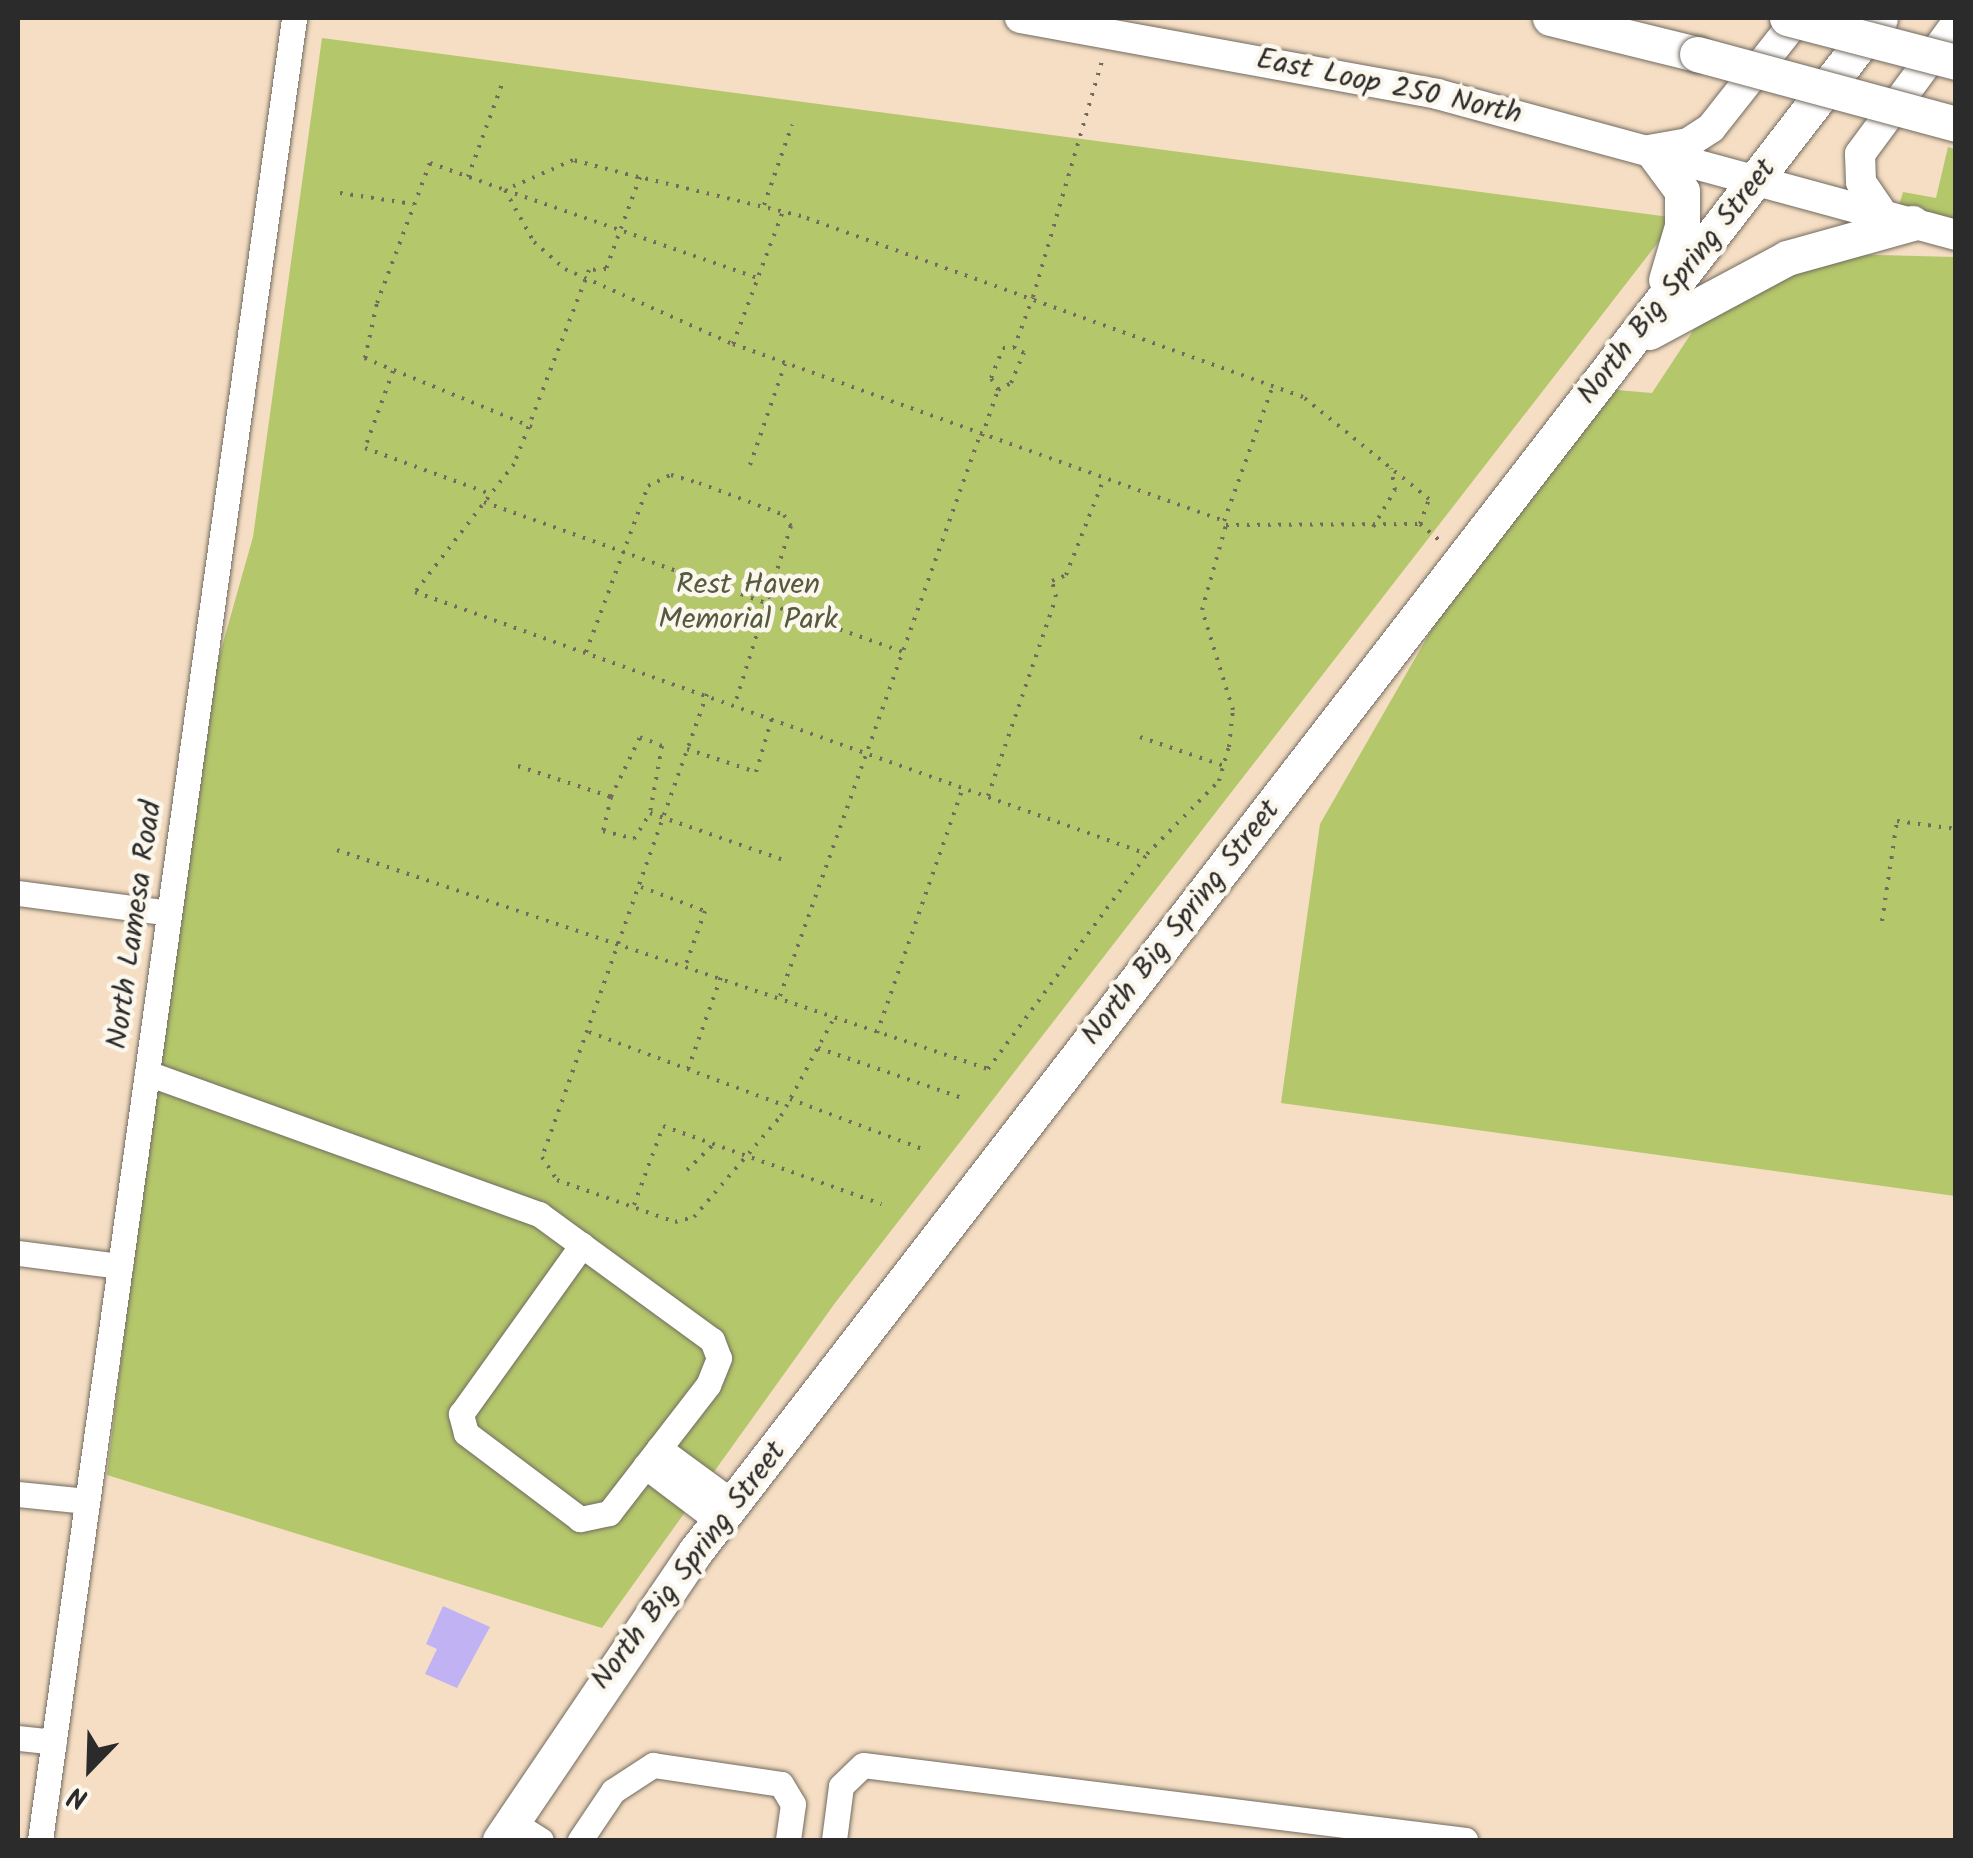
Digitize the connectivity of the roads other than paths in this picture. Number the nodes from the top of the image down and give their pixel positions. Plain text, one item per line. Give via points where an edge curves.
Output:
1 (294, 18) edge
2 (1020, 18) edge
3 (1550, 18) edge
4 (1787, 18) edge
5 (1798, 18) edge
6 (1880, 18) edge
7 (1956, 24) edge
8 (1956, 62) edge
9 (1956, 124) edge
10 (1647, 152) junction
11 (1753, 181) junction
12 (1898, 220) junction
13 (1956, 235) edge
14 (1655, 309) junction
15 (1627, 346) junction
16 (18, 893) edge
17 (169, 913) junction
18 (147, 1073) junction
19 (582, 1245) junction
20 (18, 1253) edge
21 (120, 1266) junction
22 (652, 1457) junction
23 (18, 1494) edge
24 (87, 1501) junction
25 (726, 1513) junction
26 (18, 1738) edge
27 (54, 1742) junction
28 (506, 1831) edge
29 (1365, 1834) edge
30 (40, 1840) edge
31 (542, 1840) edge
32 (580, 1840) edge
33 (788, 1840) edge
34 (834, 1840) edge
35 (1465, 1840) edge

1 - 17 street, North Lamesa Road
2 - 10 main road, East Loop 250 North via 1374,80
3 - 9 highway, bridge
4 - 8 highway, bridge
5 - 10 main road via 1711,128
6 - 11 highway, North Big Spring Street
7 - 12 main road via 1860,154 1861,182
10 - 11 main road, East Loop 250 North
10 - 14 highway via 1675,176 1683,207
11 - 12 main road, East Loop 250 North
11 - 14 highway, North Big Spring Street
12 - 13 main road, East Loop 250 North
12 - 15 highway via 1787,258 1681,310
14 - 15 highway, North Big Spring Street
15 - 25 highway, North Big Spring Street
16 - 17 street
17 - 18 street, North Lamesa Road
18 - 19 street via 540,1214
18 - 21 street, North Lamesa Road
19 - 22 street via 718,1348 718,1369
19 - 22 street via 466,1404 462,1422 466,1433 580,1519 608,1513
20 - 21 street
21 - 24 street, North Lamesa Road
22 - 25 street
23 - 24 street
24 - 27 street, North Lamesa Road
25 - 28 highway, North Big Spring Street via 650,1612
26 - 27 street
27 - 30 street, North Lamesa Road
28 - 31 street
29 - 34 street via 862,1766 841,1786
29 - 35 street
32 - 33 street via 613,1790 654,1765 781,1784 793,1804

